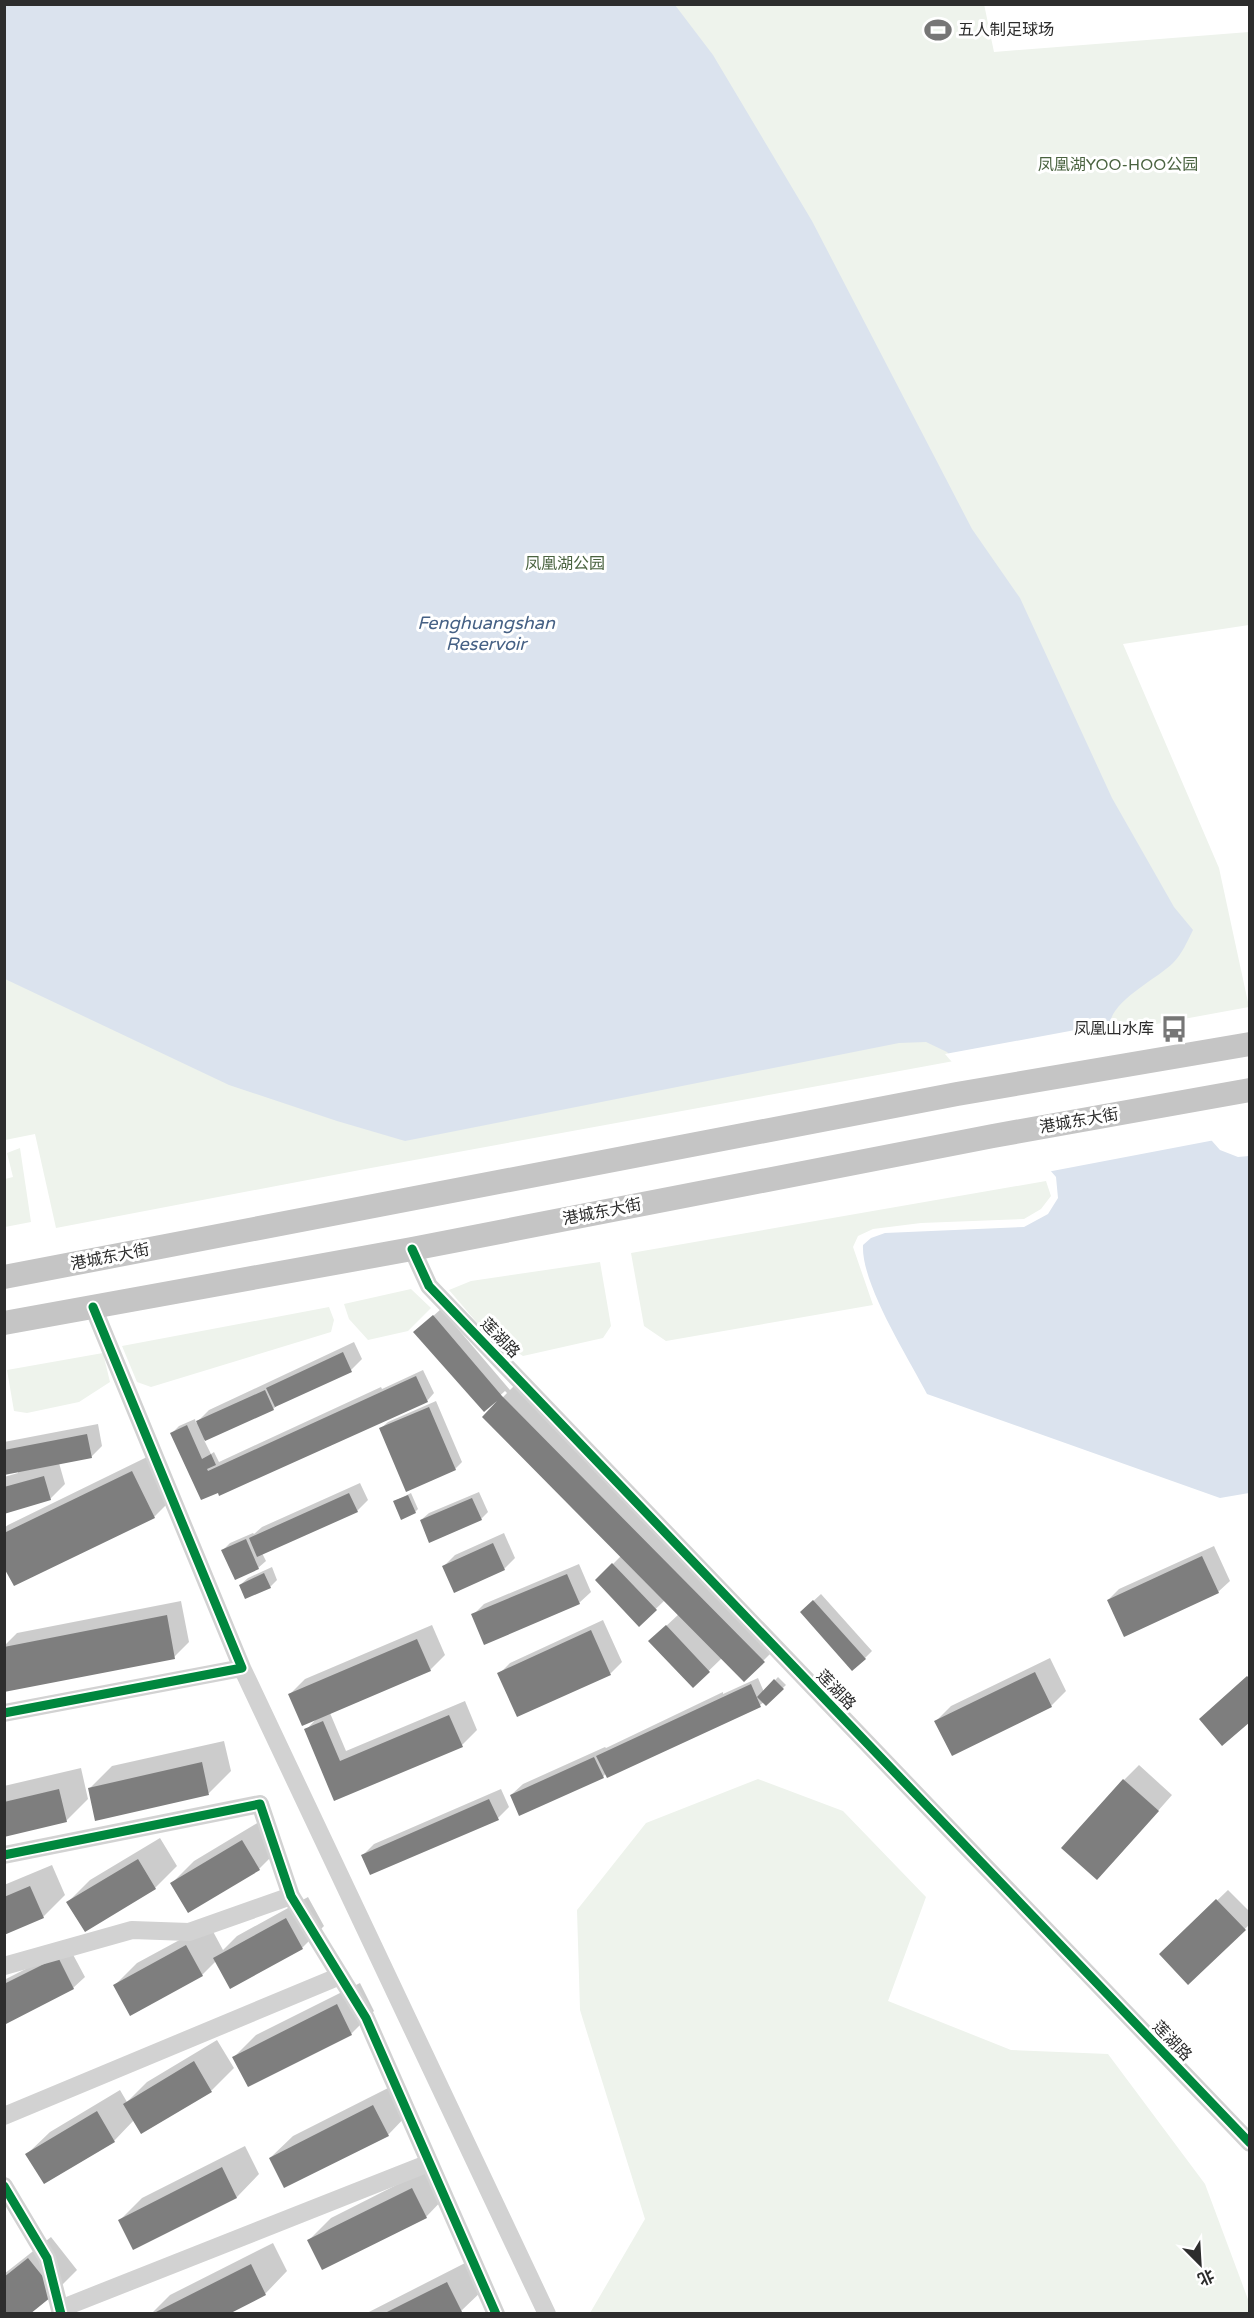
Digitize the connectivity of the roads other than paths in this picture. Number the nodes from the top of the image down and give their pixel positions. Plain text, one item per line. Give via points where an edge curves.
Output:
1 (1250, 1044) edge
2 (1250, 1090) edge
3 (412, 1249) junction
4 (4, 1277) edge
5 (93, 1307) junction
6 (4, 1323) edge
7 (242, 1668) junction
8 (4, 1713) edge
9 (4, 1855) edge
10 (291, 1896) junction
11 (4, 1966) edge
12 (340, 1976) junction
13 (4, 2116) edge
14 (1250, 2143) edge
15 (429, 2163) junction
16 (4, 2186) edge
17 (60, 2311) edge
18 (496, 2313) edge
19 (546, 2313) edge

1 - 4 main road, 港城东大街 via 957,1094
2 - 3 main road, 港城东大街
3 - 5 main road, 港城东大街
3 - 14 street, 莲湖路 via 429,1286
5 - 6 main road, 港城东大街
5 - 7 street
7 - 8 street
7 - 19 street
9 - 10 street via 260,1804
10 - 11 street via 189,1932 132,1930
10 - 12 street
12 - 13 street
12 - 15 street via 366,2018
15 - 17 street
15 - 18 street
16 - 17 street via 47,2258

